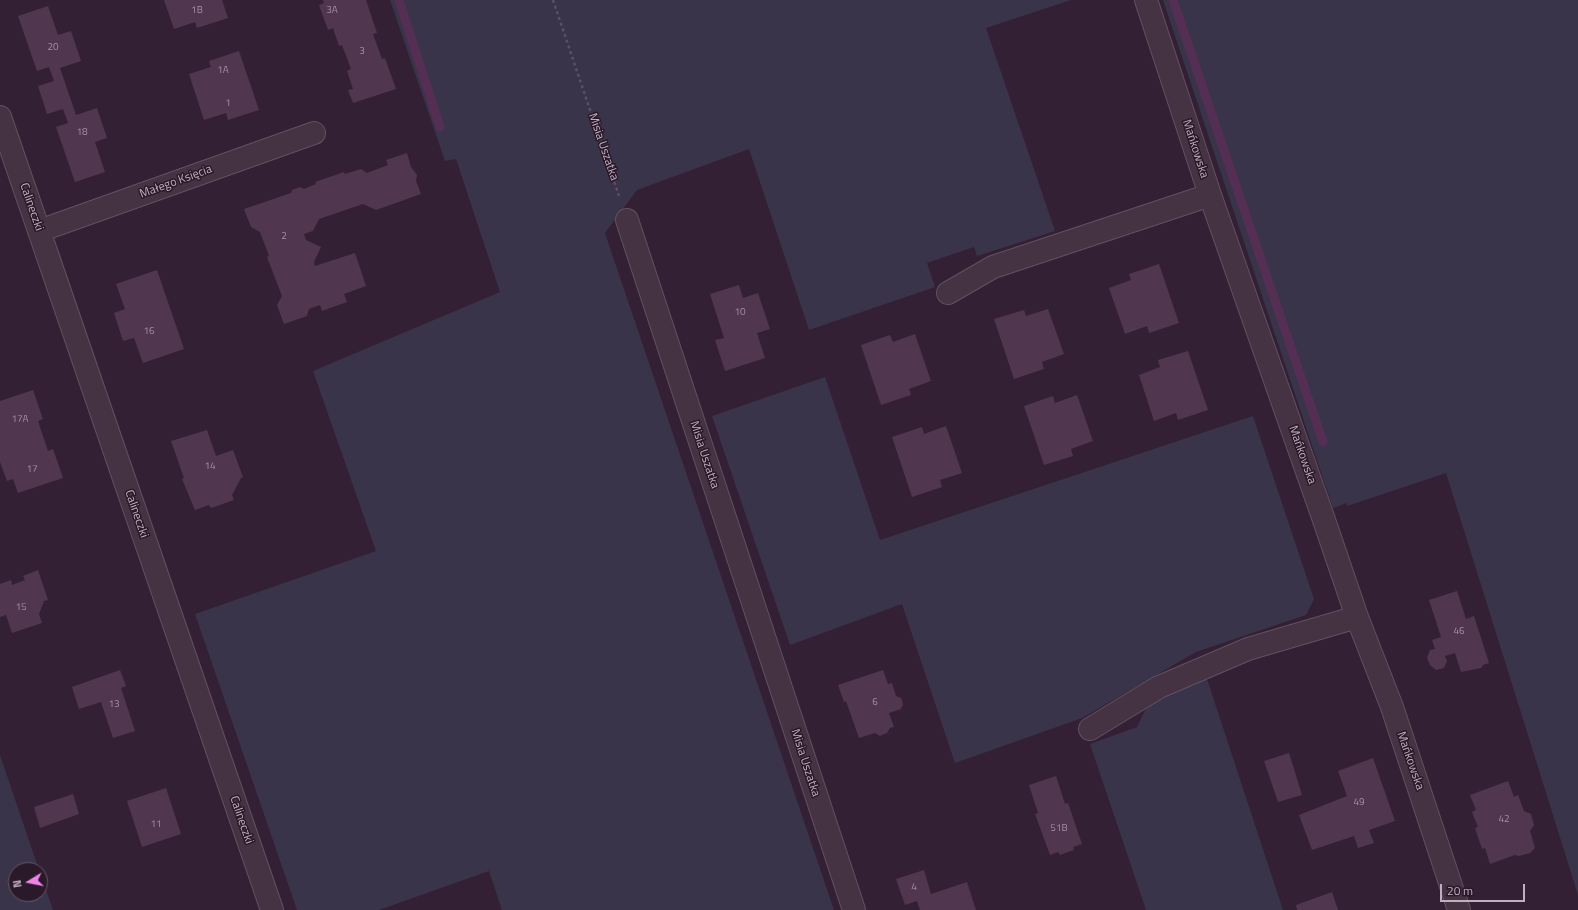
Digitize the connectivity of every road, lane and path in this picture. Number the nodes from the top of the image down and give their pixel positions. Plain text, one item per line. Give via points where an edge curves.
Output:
1 (553, 0) edge
2 (1146, 0) edge
3 (0, 117) edge
4 (314, 133) dead end
5 (1210, 195) junction
6 (627, 220) joint
7 (39, 231) junction
8 (948, 292) dead end
9 (1357, 617) junction
10 (1090, 729) dead end
11 (272, 910) edge
12 (854, 910) edge
13 (1459, 910) edge

1 - 6 path, Misia Uszatka
2 - 5 street, Mańkowska
3 - 7 street, Calineczki
4 - 7 street, Małego Księcia
5 - 8 street via 993,267
5 - 9 street, Mańkowska
6 - 12 street, Misia Uszatka
7 - 11 street, Calineczki
9 - 10 street via 1248,649 1159,686
9 - 13 street, Mańkowska via 1392,707

